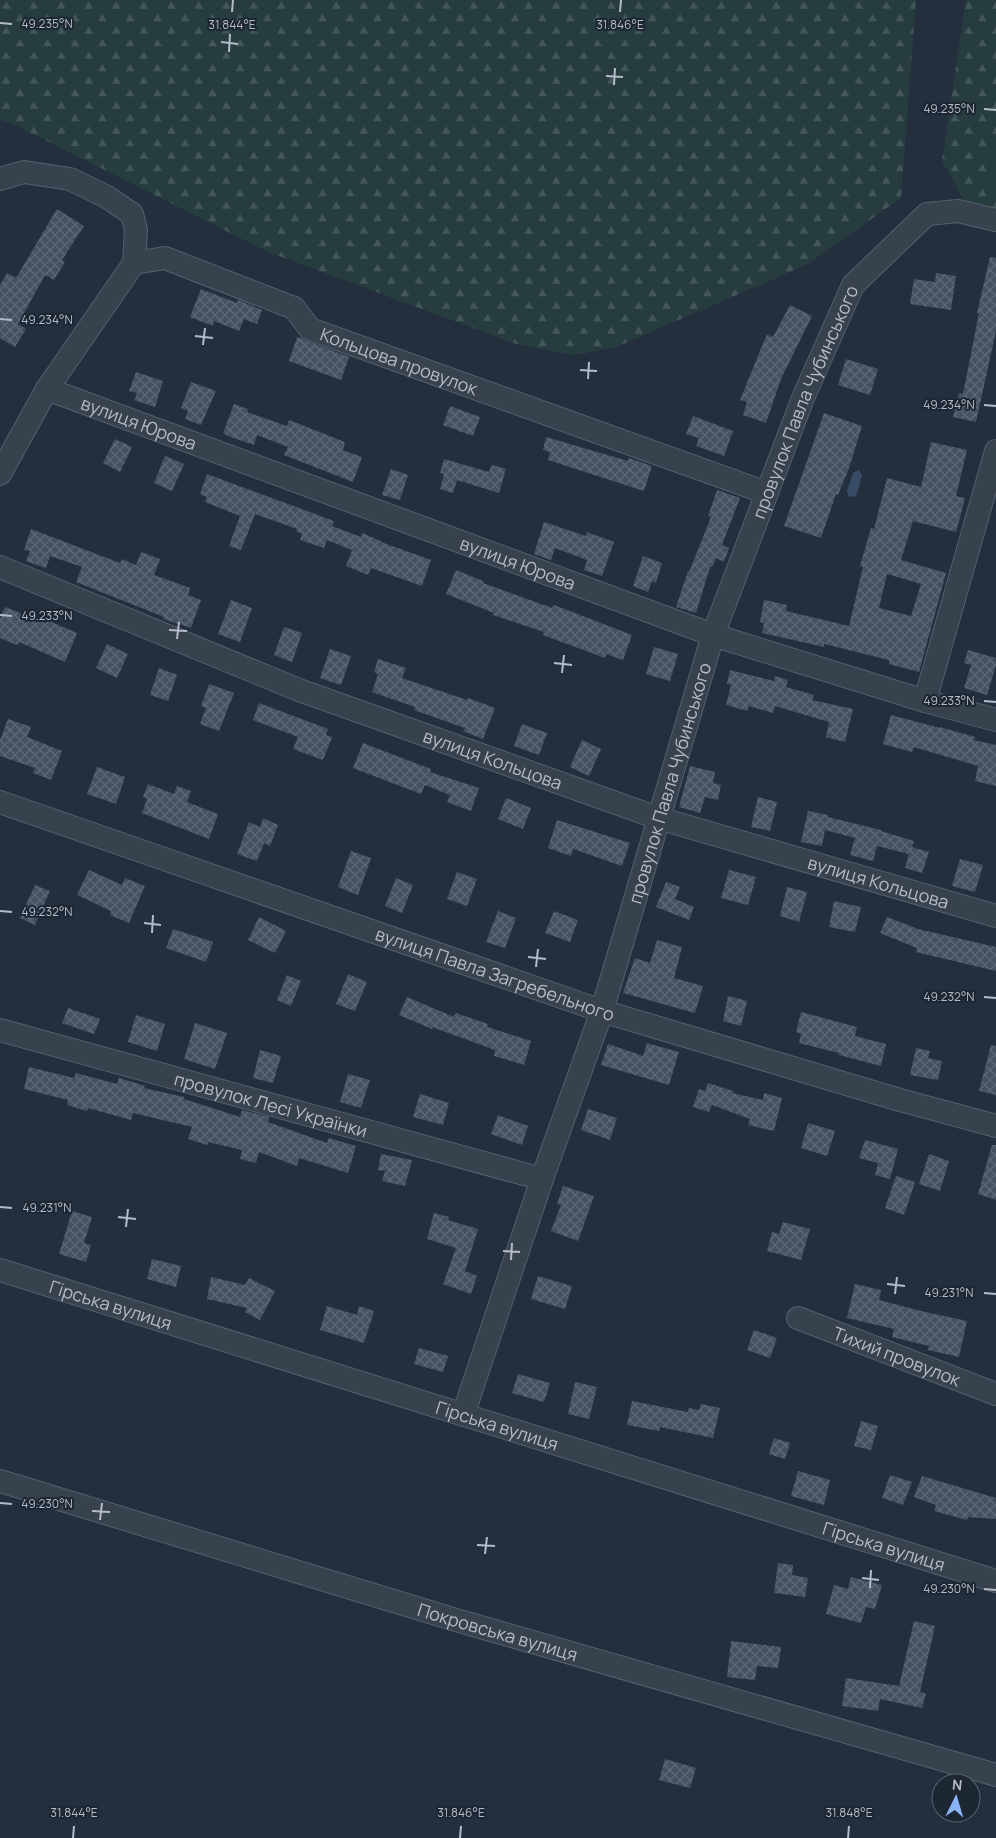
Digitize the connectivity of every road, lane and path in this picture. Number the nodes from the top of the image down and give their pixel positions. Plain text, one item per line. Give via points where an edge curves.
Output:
1 (0, 178) edge
2 (996, 220) edge
3 (134, 263) junction
4 (47, 389) junction
5 (996, 451) edge
6 (0, 474) edge
7 (767, 494) junction
8 (0, 568) edge
9 (714, 635) junction
10 (925, 700) junction
11 (996, 720) edge
12 (0, 802) edge
13 (658, 818) junction
14 (996, 916) edge
15 (602, 1011) junction
16 (0, 1030) edge
17 (996, 1126) edge
18 (542, 1179) junction
19 (0, 1270) edge
20 (798, 1318) dead end
21 (996, 1394) edge
22 (463, 1415) junction
23 (0, 1481) edge
24 (996, 1581) edge
25 (996, 1776) edge

1 - 3 street via 24,172 70,179 107,198 132,214 136,230
2 - 7 street, провулок Павла Чубинського via 958,211 927,214 853,285 803,398
3 - 4 street
3 - 7 street, Кольцова провулок via 165,258 294,308 310,330
4 - 6 street
4 - 9 street, вулиця Юрова
5 - 10 street
7 - 9 street, провулок Павла Чубинського
8 - 13 street, вулиця Кольцова via 299,690
9 - 10 street, вулиця Юрова
9 - 13 street, провулок Павла Чубинського
10 - 11 street, вулиця Юрова
12 - 15 street, вулиця Павла Загребельного
13 - 14 street, вулиця Кольцова
13 - 15 street, провулок Павла Чубинського
15 - 17 street, вулиця Павла Загребельного
15 - 18 street, провулок Павла Чубинського
16 - 18 street, провулок Лесі Українки
18 - 22 street, провулок Павла Чубинського
19 - 22 street, Гірська вулиця
20 - 21 street, Тихий провулок
22 - 24 street, Гірська вулиця
23 - 25 street, Покровська вулиця via 456,1620

